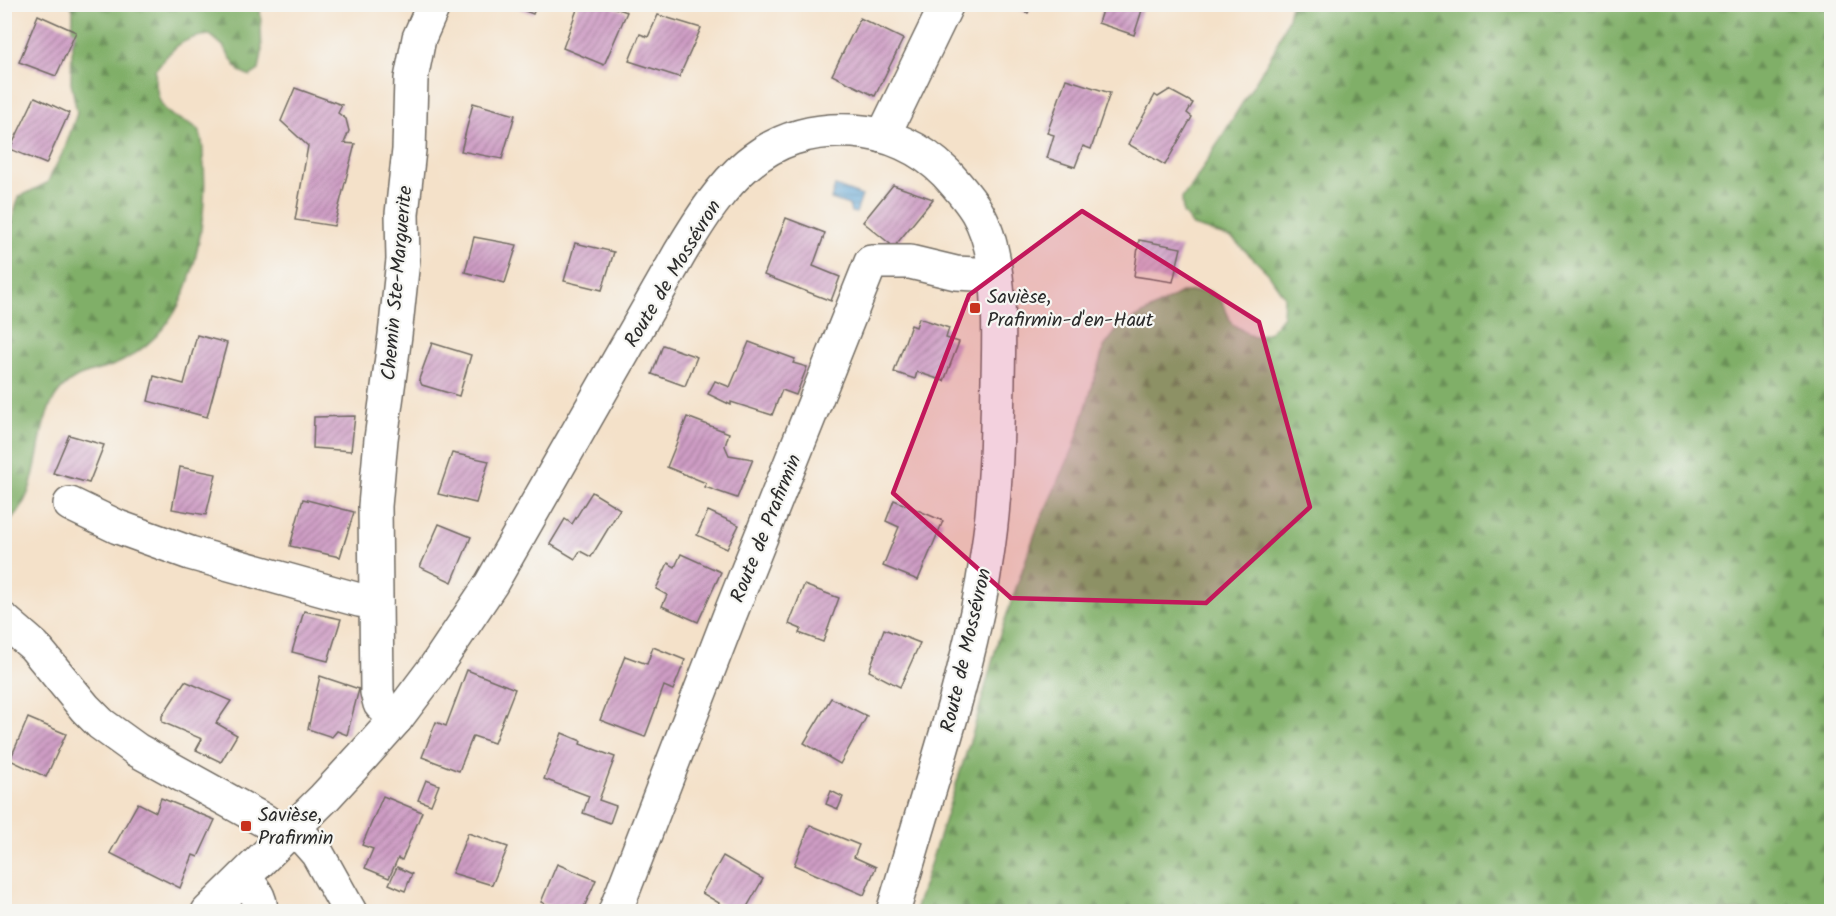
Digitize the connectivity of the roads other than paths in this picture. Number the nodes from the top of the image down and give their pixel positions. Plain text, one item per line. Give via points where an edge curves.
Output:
1 (435, 4) edge
2 (947, 4) edge
3 (883, 136) junction
4 (995, 275) junction
5 (70, 504) dead end
6 (376, 602) junction
7 (6, 624) edge
8 (396, 719) junction
9 (289, 832) junction
10 (243, 878) junction
11 (208, 912) edge
12 (261, 912) edge
13 (350, 912) edge
14 (615, 912) edge
15 (893, 912) edge

1 - 6 street, Chemin Ste-Marguerite via 418,38 411,79 402,214 403,260 375,506
2 - 3 street
3 - 4 street, Route de Mossévron via 935,162 960,188 978,213 991,249
3 - 8 street, Route de Mossévron via 837,131 797,136 755,158 723,189 680,254 491,584
4 - 14 street, Route de Prafirmin via 956,273 910,262 871,262
4 - 15 street, Route de Mossévron via 998,439 987,556 956,699
5 - 6 street via 118,528 190,553
6 - 8 street, Chemin Ste-Marguerite via 377,699
7 - 9 street via 44,657 85,708 116,736 163,766
8 - 9 street, Route de Mossévron
9 - 10 street, Route de Mossévron
9 - 13 street via 317,853
10 - 11 street, Route de Mossévron
10 - 12 street via 259,897

